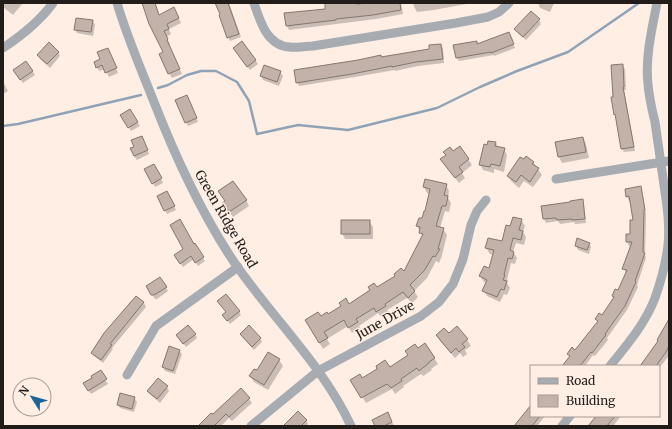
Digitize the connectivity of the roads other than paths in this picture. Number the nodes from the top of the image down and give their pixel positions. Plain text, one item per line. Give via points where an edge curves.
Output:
1 (53, 3) edge
2 (254, 3) edge
3 (510, 3) edge
4 (658, 3) edge
5 (116, 4) edge
6 (3, 48) edge
7 (665, 162) edge
8 (556, 179) dead end
9 (486, 200) dead end
10 (238, 267) junction
11 (611, 365) edge
12 (318, 371) junction
13 (127, 375) dead end
14 (569, 417) edge
15 (251, 426) edge
16 (351, 426) edge
17 (562, 426) edge

1 - 6 street via 30,27
2 - 3 street via 265,31 271,39 291,48 488,17
4 - 7 street via 647,65 648,84
5 - 10 street, Green Ridge Road via 189,184
7 - 8 street
7 - 11 street via 669,226 661,281 646,317
9 - 12 street, June Drive via 477,211 471,225 463,259 453,284 439,302 421,316
10 - 12 street, Green Ridge Road
10 - 13 street via 156,326
12 - 15 street, June Drive
12 - 16 street, Green Ridge Road via 333,392
14 - 17 street

